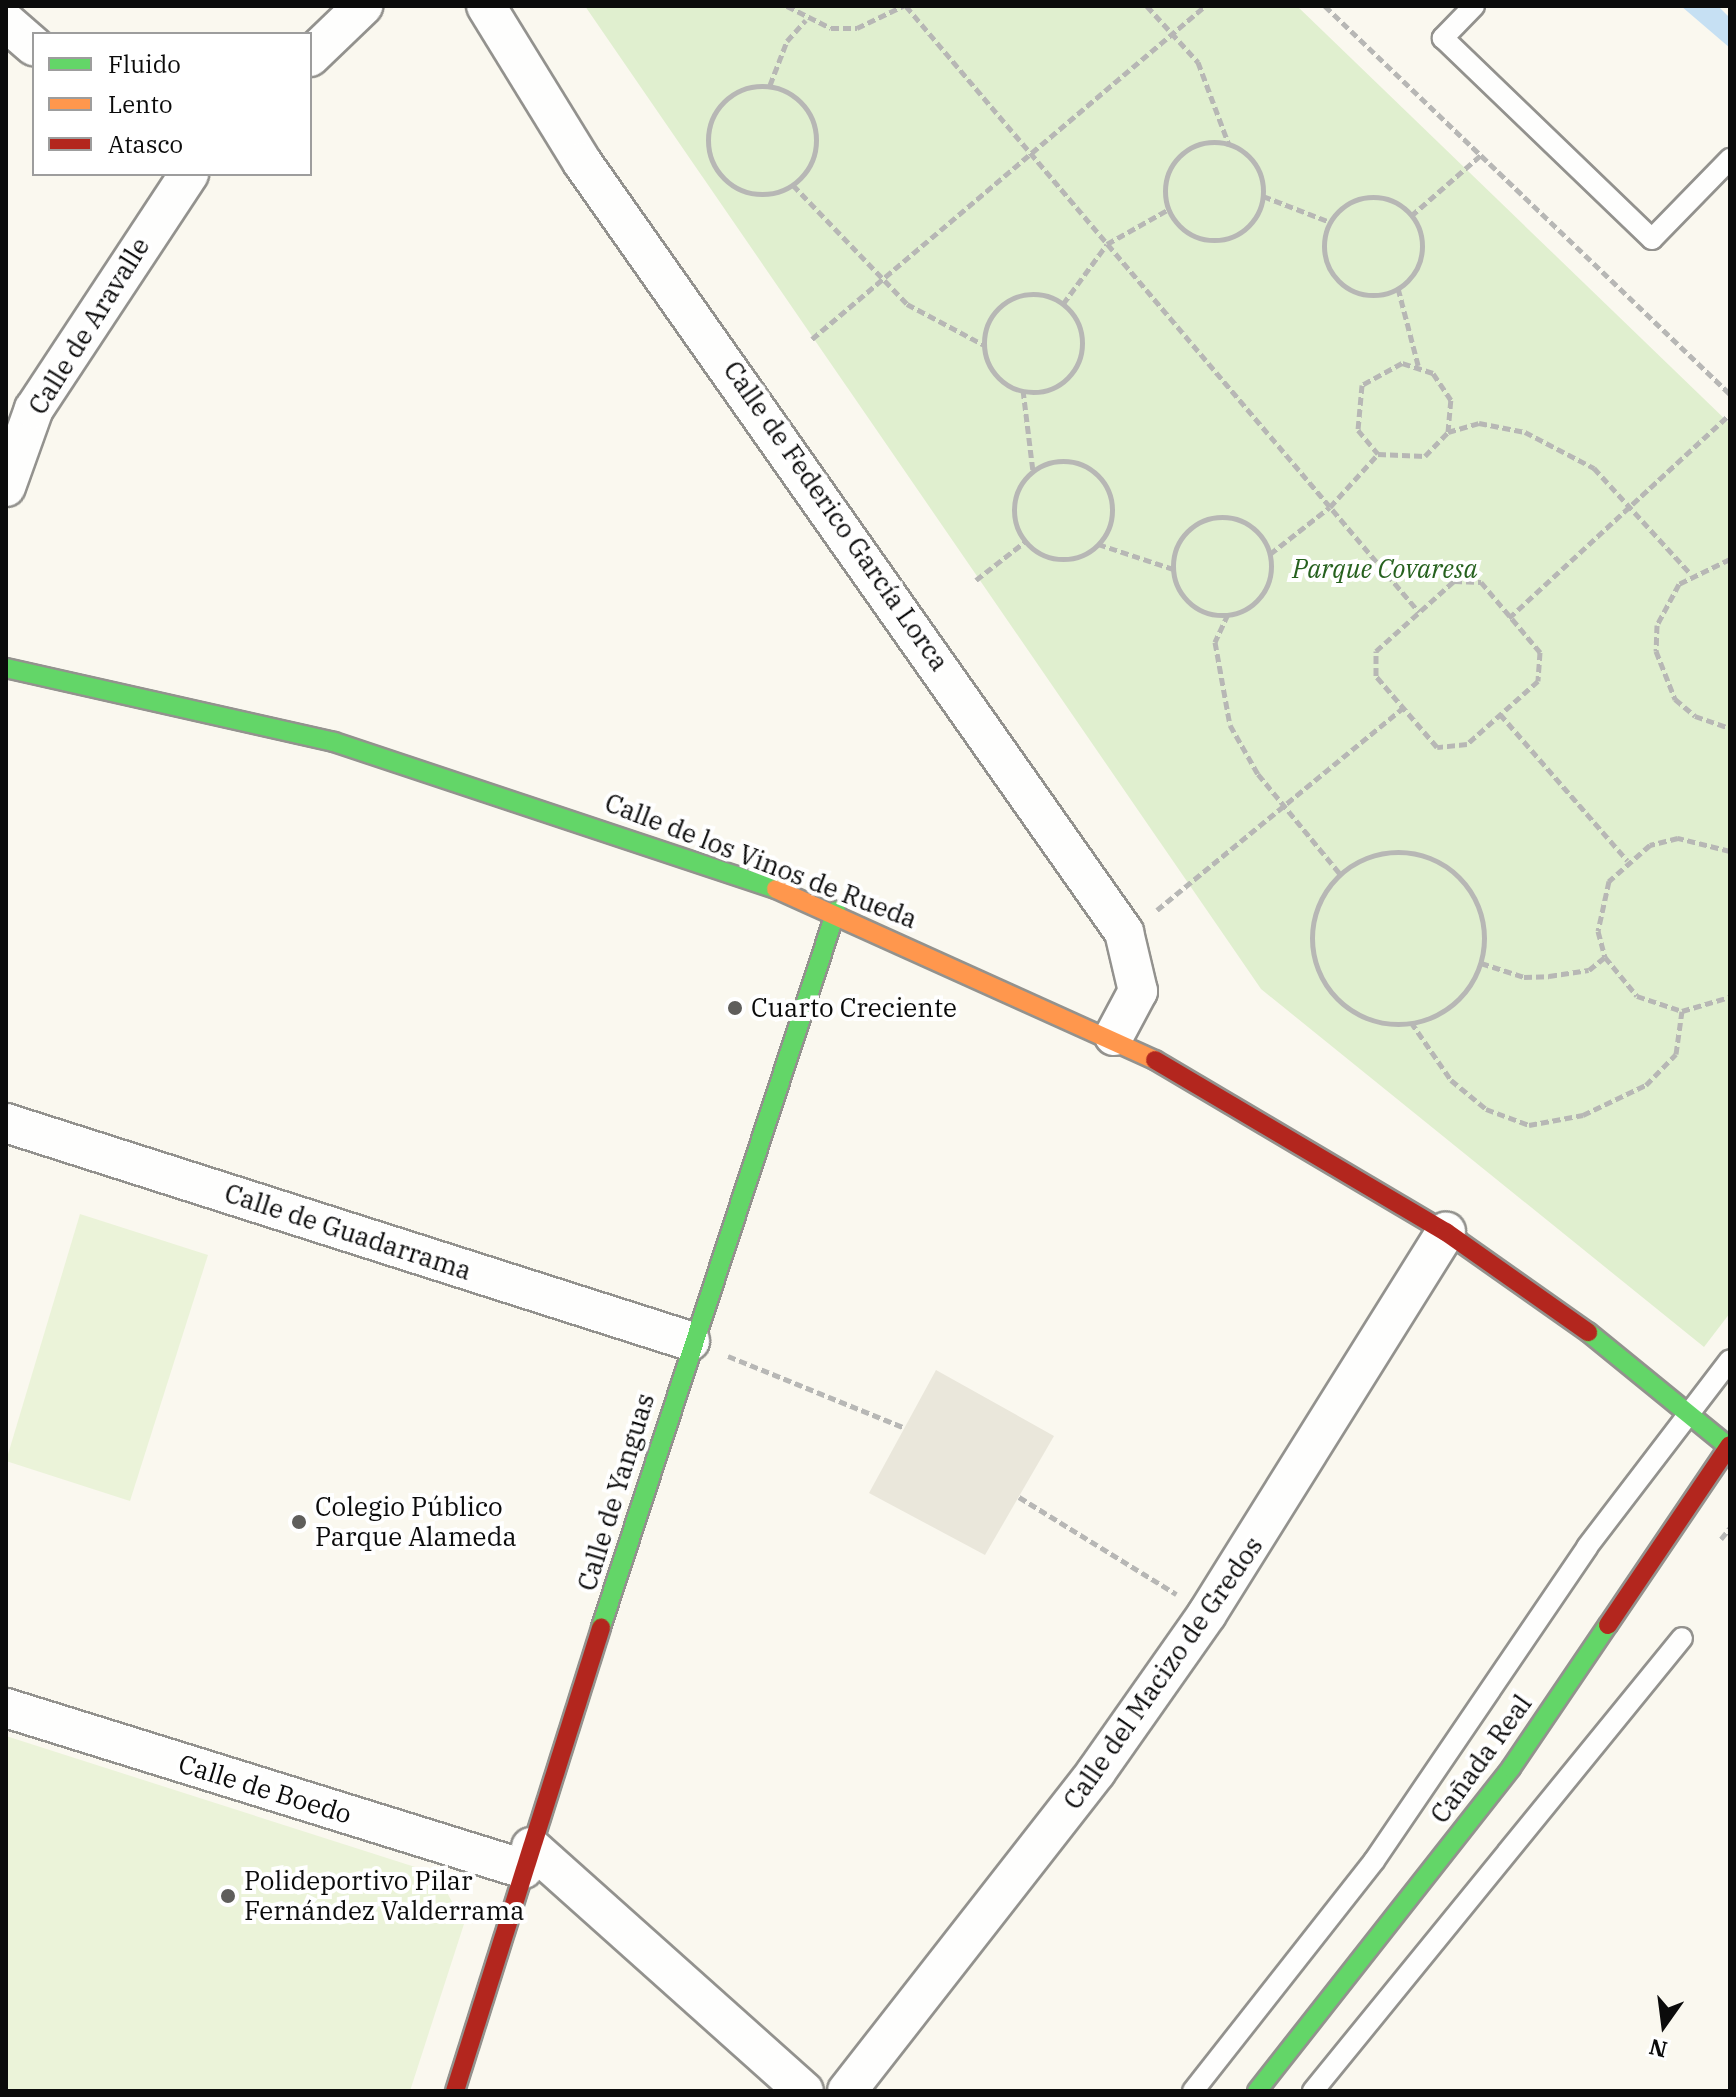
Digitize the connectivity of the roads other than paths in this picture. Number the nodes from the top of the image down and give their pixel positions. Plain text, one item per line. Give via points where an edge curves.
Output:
1 (363, 6) edge
2 (486, 6) edge
3 (1474, 6) edge
4 (6, 22) edge
5 (32, 44) edge
6 (312, 55) edge
7 (1730, 159) edge
8 (186, 176) edge
9 (6, 487) edge
10 (6, 668) edge
11 (836, 911) junction
12 (1114, 1036) junction
13 (6, 1123) edge
14 (1446, 1232) junction
15 (690, 1341) junction
16 (1730, 1360) edge
17 (1691, 1412) junction
18 (1730, 1447) edge
19 (1682, 1638) dead end
20 (6, 1708) edge
21 (528, 1858) junction
22 (455, 2091) edge
23 (804, 2091) edge
24 (847, 2091) edge
25 (1193, 2091) edge
26 (1257, 2091) edge
27 (1313, 2091) edge

1 - 6 street
2 - 12 street, Calle de Federico García Lorca via 582,162 1124,932 1138,991
3 - 7 lane via 1443,38 1652,239
4 - 5 street
8 - 9 street, Calle de Aravalle via 34,409
10 - 11 street, Calle de los Vinos de Rueda via 334,742 638,838
11 - 12 street, Calle de los Vinos de Rueda
11 - 15 street, Calle de Yanguas
12 - 14 street, Calle de los Vinos de Rueda
13 - 15 street, Calle de Guadarrama
14 - 17 street
14 - 24 street, Calle del Macizo de Gredos via 1207,1614 1087,1785
15 - 21 street, Calle de Yanguas
16 - 17 lane
17 - 18 street
17 - 25 lane via 1587,1547 1374,1861
18 - 26 street, Cañada Real via 1511,1768
19 - 27 lane
20 - 21 street, Calle de Boedo
21 - 22 street, Calle de Yanguas
21 - 23 street, Calle de Boedo

